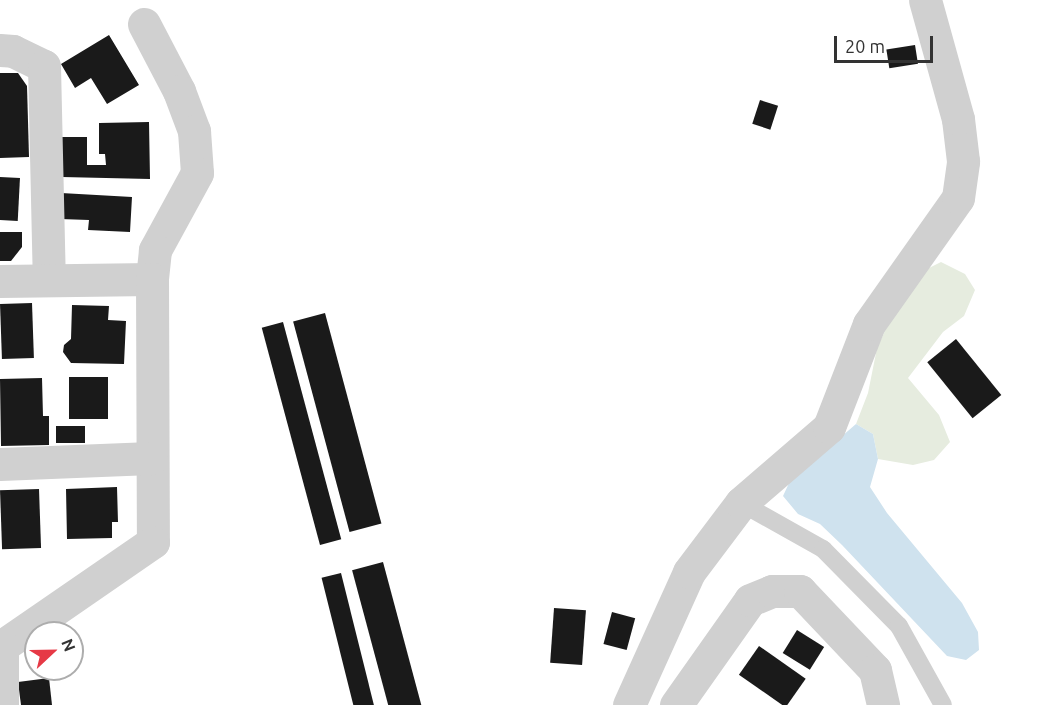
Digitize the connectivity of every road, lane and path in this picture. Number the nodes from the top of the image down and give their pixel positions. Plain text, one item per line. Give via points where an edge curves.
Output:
1 (925, 0) edge
2 (144, 24) dead end
3 (0, 50) edge
4 (152, 279) junction
5 (49, 280) junction
6 (0, 281) edge
7 (151, 458) junction
8 (0, 464) edge
9 (741, 503) junction
10 (1, 646) edge
11 (2, 705) edge
12 (629, 705) edge
13 (676, 705) edge
14 (883, 705) edge
15 (943, 705) edge

1 - 9 street via 958,119 963,161 958,198 868,324 829,427
2 - 4 street via 179,91 194,131 197,173 155,250
3 - 5 street via 13,51 44,66
4 - 5 street
4 - 7 street
5 - 6 street
7 - 8 street
7 - 10 street via 153,542
9 - 12 street via 689,572
9 - 15 lane via 823,549 899,626
10 - 11 street
13 - 14 street via 750,600 771,591 800,591 875,670

